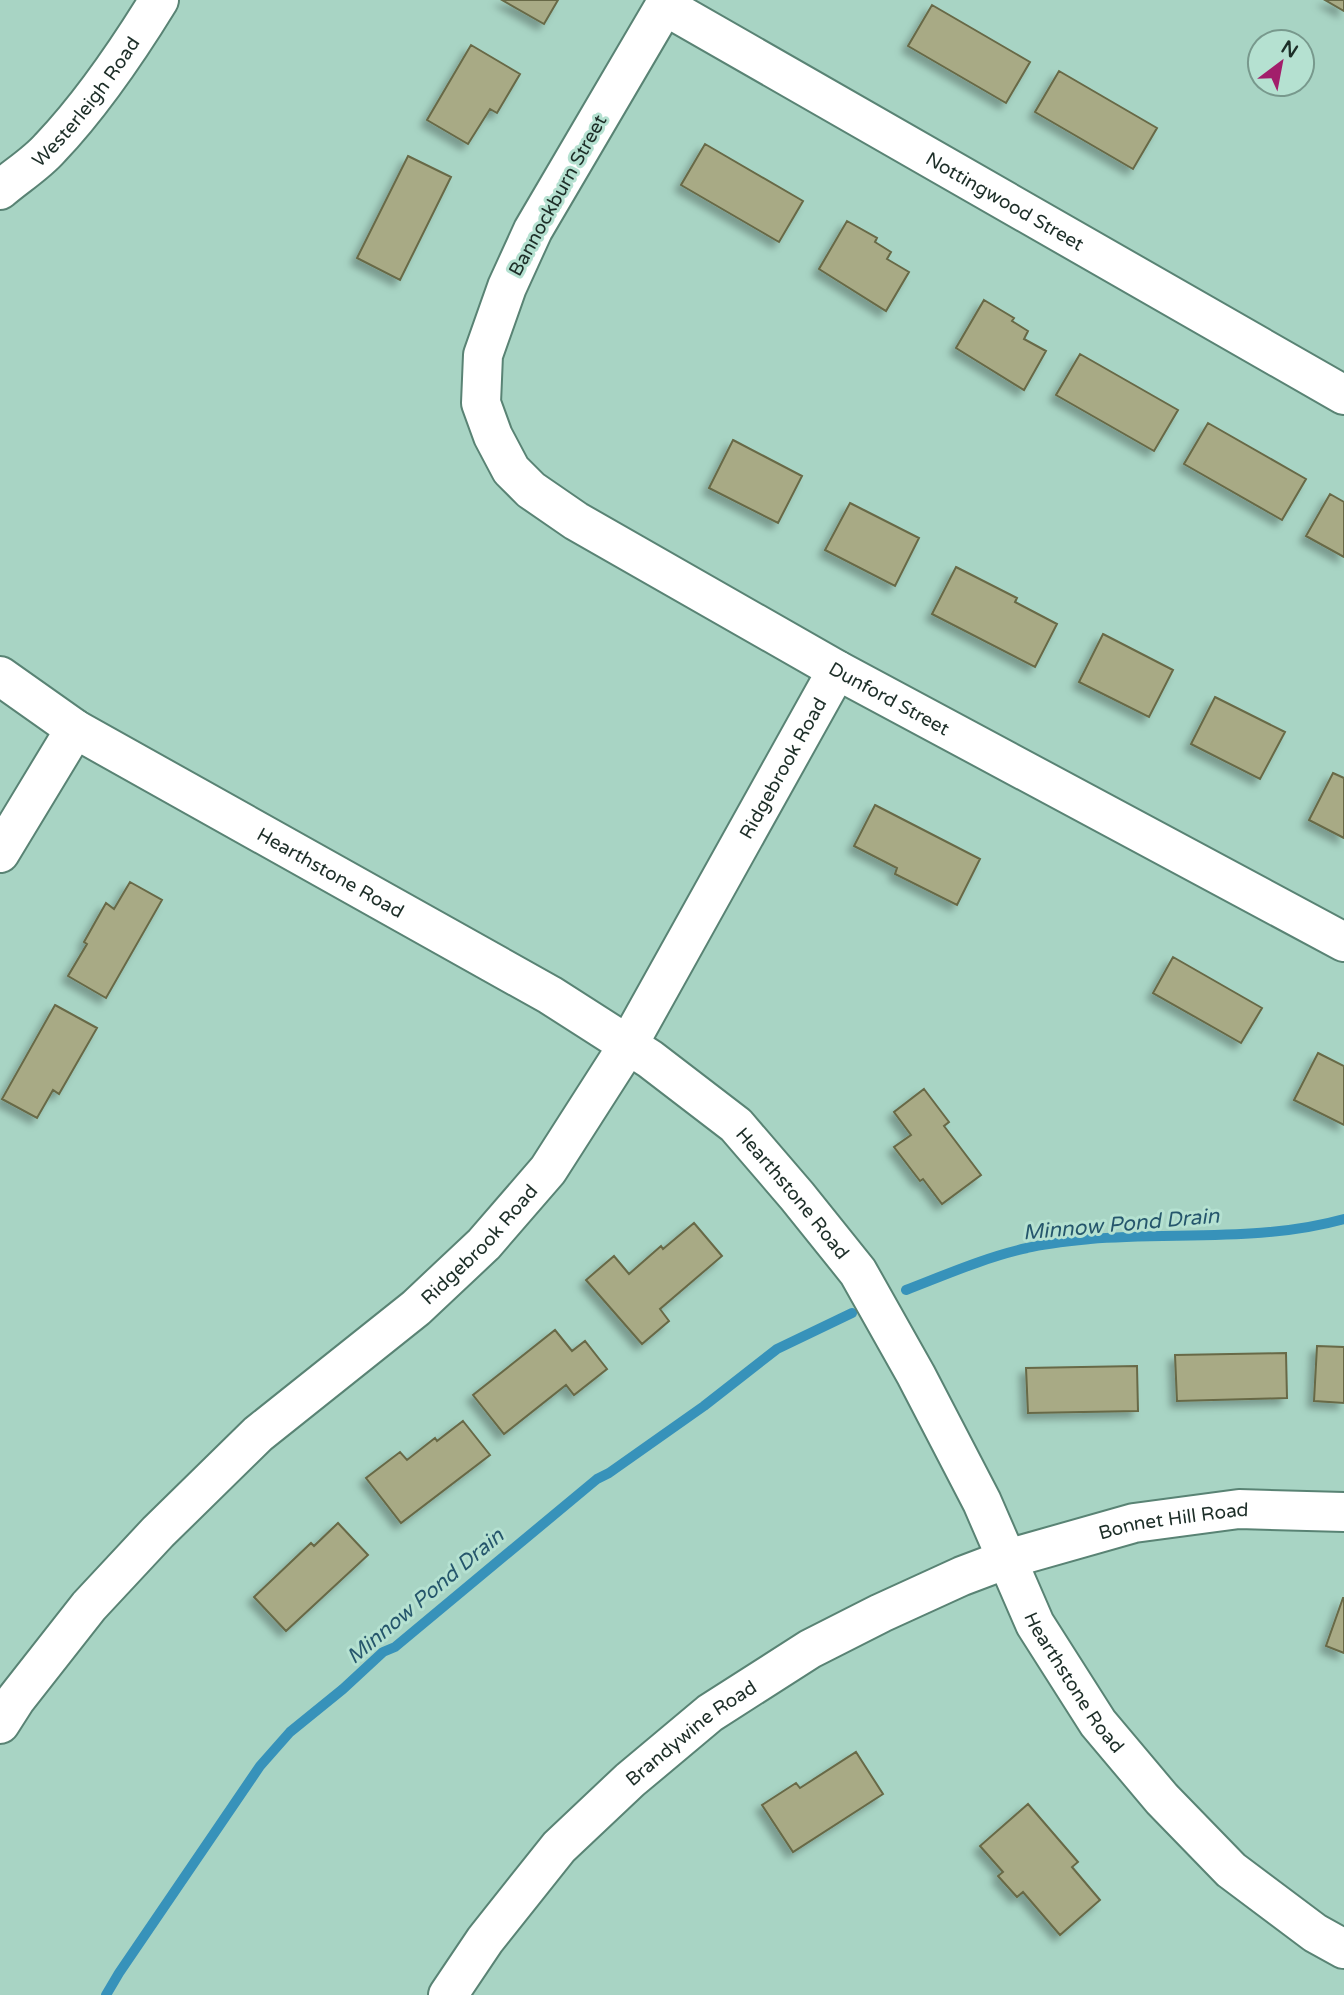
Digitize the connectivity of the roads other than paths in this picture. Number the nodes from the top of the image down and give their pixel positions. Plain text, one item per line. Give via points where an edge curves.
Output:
1 (159, 0) edge
2 (667, 3) edge
3 (0, 190) edge
4 (1344, 395) edge
5 (481, 403) joint
6 (837, 670) junction
7 (0, 676) edge
8 (75, 729) junction
9 (0, 853) edge
10 (1344, 942) edge
11 (628, 1045) junction
12 (1344, 1512) edge
13 (1007, 1559) junction
14 (0, 1724) edge
15 (1344, 1949) edge
16 (448, 1995) edge

1 - 3 street, Westerleigh Road via 90,102 49,150
2 - 4 street, Nottingwood Street
2 - 5 street, Bannockburn Street via 517,264 483,355
5 - 6 street, Dunford Street via 511,470 531,490 576,521
6 - 10 street, Dunford Street
6 - 11 street, Ridgebrook Road
7 - 8 street, Hearthstone Road
8 - 9 street
8 - 11 street, Hearthstone Road via 550,995
11 - 13 street, Hearthstone Road via 736,1125 858,1272 982,1502
11 - 14 street, Ridgebrook Road via 548,1170 484,1244 416,1308 258,1434 158,1531 89,1606
12 - 13 street, Bonnet Hill Road via 1239,1509 1134,1523
13 - 15 street, Hearthstone Road via 1035,1624 1098,1723 1161,1799 1231,1870 1315,1933
13 - 16 street, Brandywine Road via 810,1648 710,1713 559,1847

